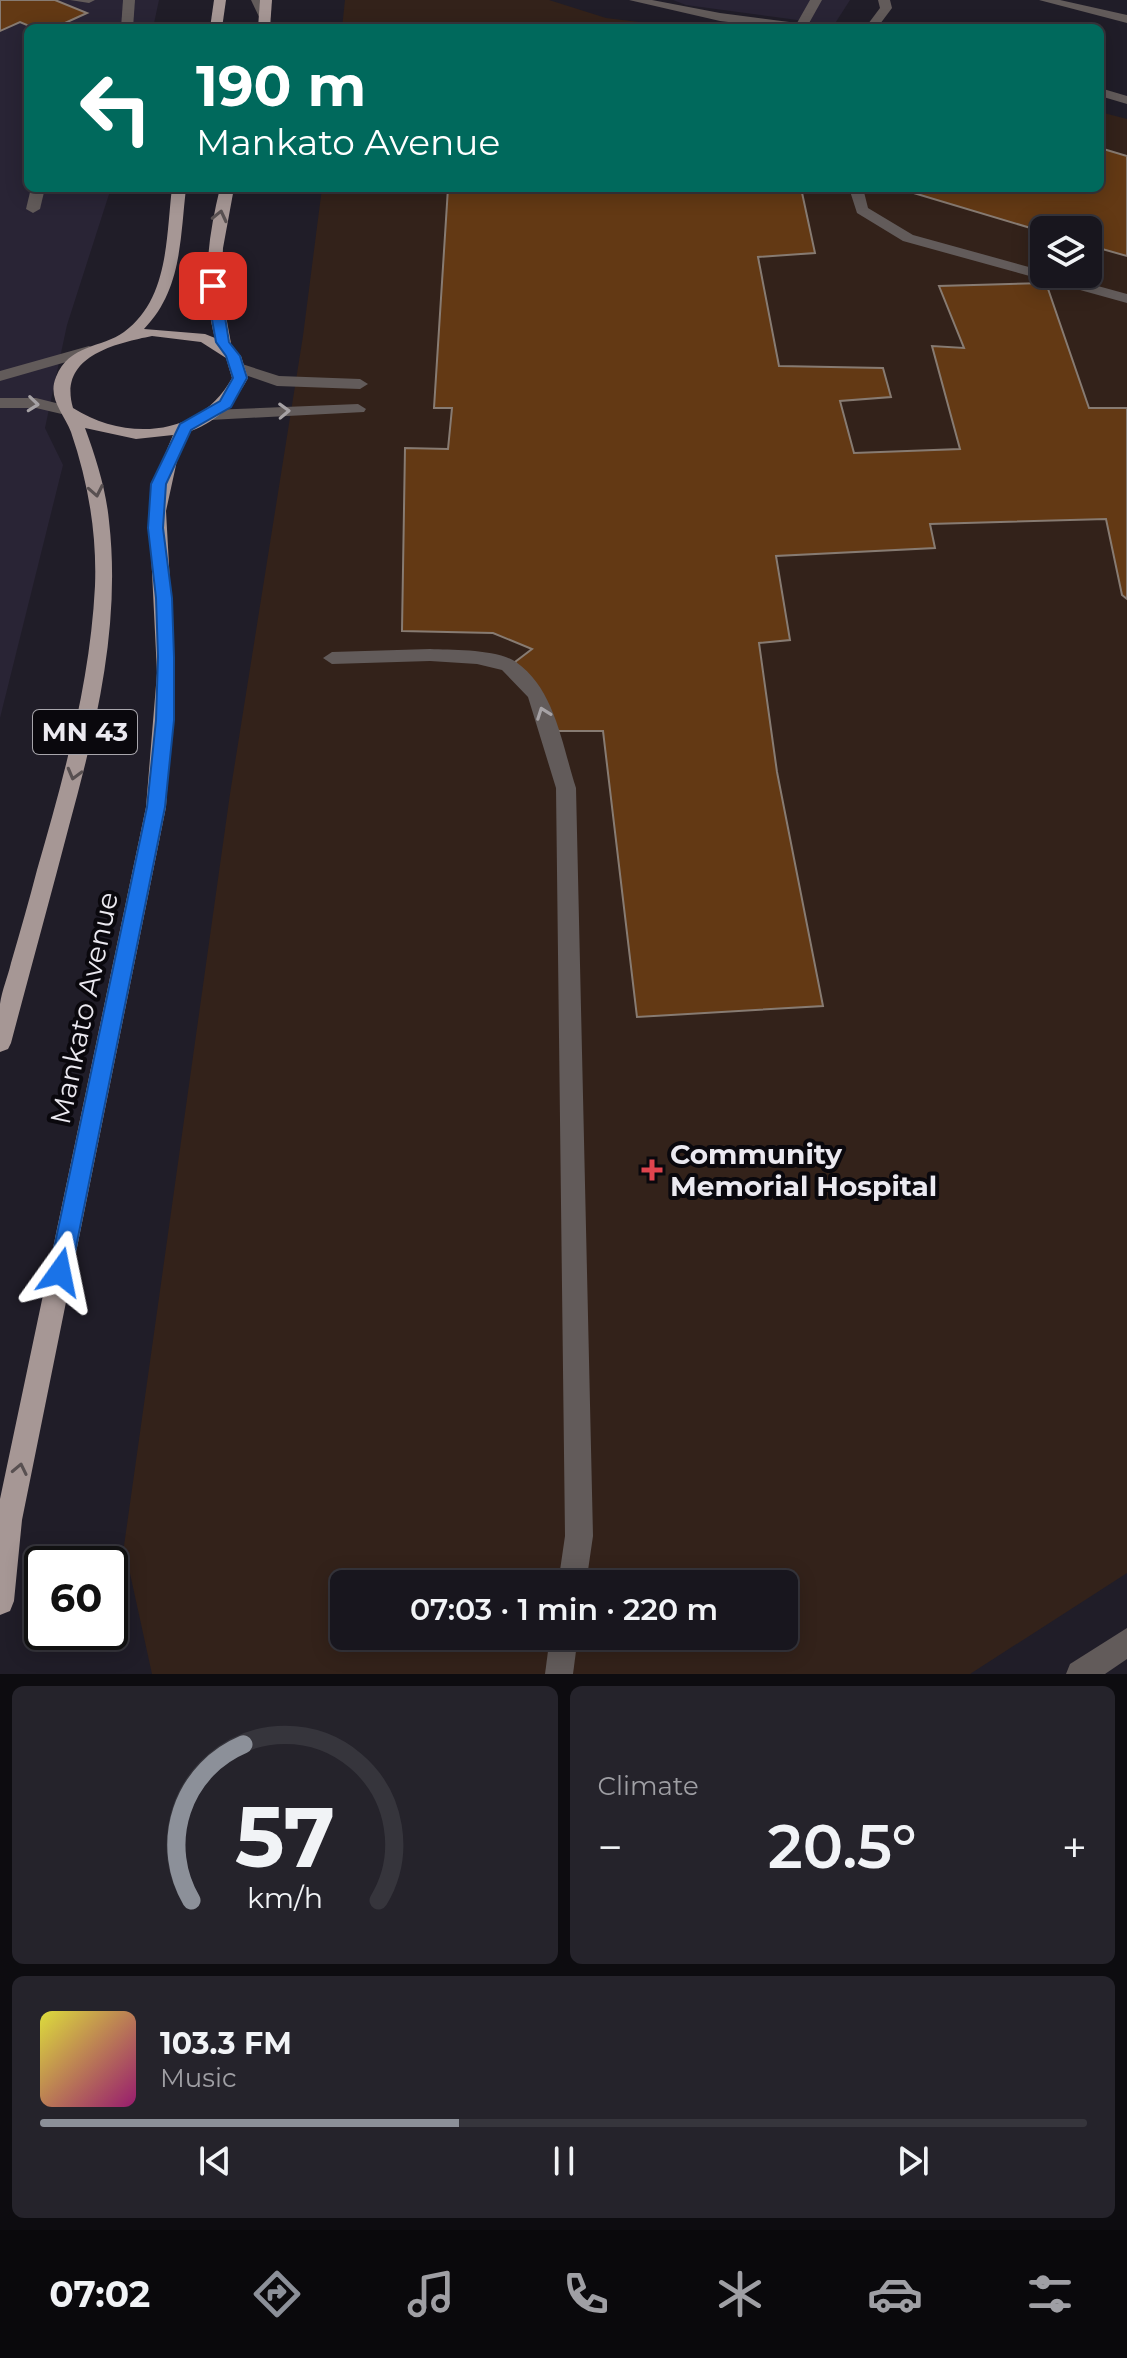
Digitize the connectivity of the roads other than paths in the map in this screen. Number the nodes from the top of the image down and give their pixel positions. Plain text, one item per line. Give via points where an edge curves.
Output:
1 (76, 0) edge
2 (89, 0) edge
3 (129, 0) edge
4 (220, 0) edge
5 (257, 0) edge
6 (266, 0) edge
7 (635, 0) edge
8 (816, 0) edge
9 (884, 0) edge
10 (1045, 0) edge
11 (1127, 19) edge
12 (127, 24) edge
13 (217, 24) edge
14 (265, 24) edge
15 (777, 24) edge
16 (803, 24) edge
17 (874, 24) edge
18 (1104, 93) edge
19 (1127, 100) edge
20 (37, 192) edge
21 (179, 192) edge
22 (226, 192) edge
23 (857, 192) edge
24 (33, 209) dead end
25 (1127, 299) edge
26 (129, 336) junction
27 (225, 348) junction
28 (89, 351) junction
29 (239, 368) junction
30 (0, 376) edge
31 (360, 384) dead end
32 (0, 403) edge
33 (358, 409) dead end
34 (70, 413) junction
35 (210, 415) junction
36 (185, 427) junction
37 (332, 658) dead end
38 (0, 1043) edge
39 (574, 1570) edge
40 (0, 1601) edge
41 (1127, 1642) edge
42 (562, 1650) edge
43 (559, 1674) edge
44 (1080, 1674) edge

1 - 2 street
3 - 12 street
4 - 13 main road
5 - 14 street
6 - 14 main road
7 - 15 street
8 - 16 street
9 - 17 street via 886,8
10 - 11 street
18 - 19 street
20 - 24 street
21 - 26 main road, MN 43 via 166,291
27 -> 22 main road via 213,286 215,239
23 - 25 street via 862,210 908,238
26 - 27 main road, MN 43 via 179,333
26 - 28 main road, MN 43
27 - 29 main road
28 - 30 street
28 - 34 main road, MN 43 via 62,378 60,388
29 - 31 street via 277,381
29 - 35 main road via 236,391
32 -> 34 street via 36,403
35 -> 33 street
34 - 36 main road via 93,427 119,433
34 -> 38 main road, MN 43 via 92,470 103,530 106,597 99,671
35 - 36 main road
40 -> 36 main road, Mankato Avenue / MN 43 via 9,1520 156,807 166,657 155,504 165,464
39 -> 37 street via 579,1536 566,788 537,695 508,665 430,655
41 - 44 street
42 - 43 street

